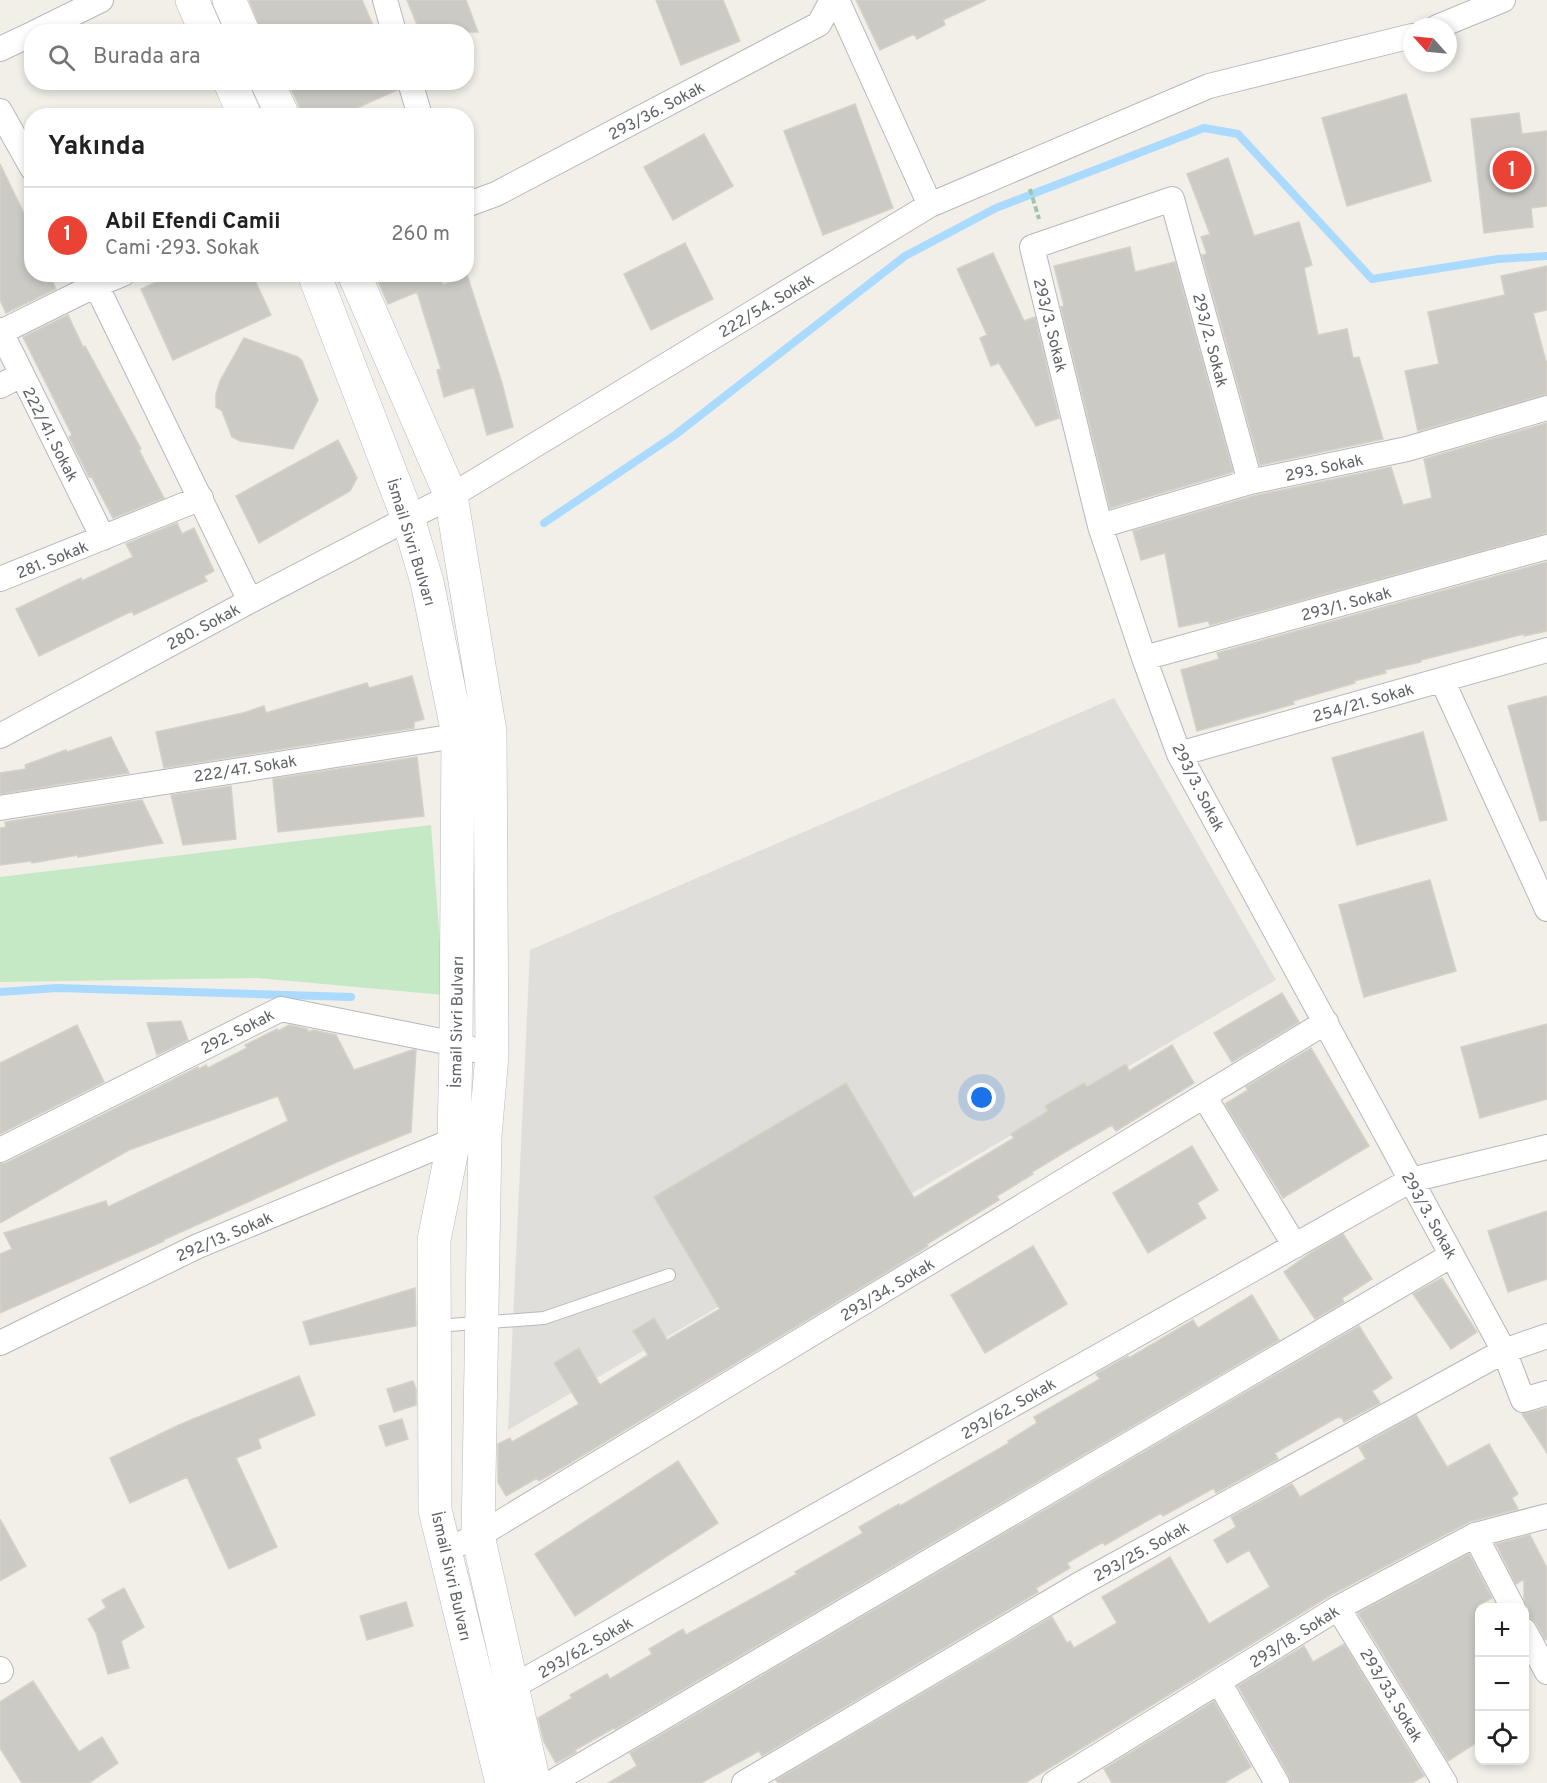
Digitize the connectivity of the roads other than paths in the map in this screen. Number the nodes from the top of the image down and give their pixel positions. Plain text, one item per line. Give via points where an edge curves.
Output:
1 (102, 0) edge
2 (192, 0) edge
3 (229, 0) edge
4 (385, 0) edge
5 (832, 0) edge
6 (837, 0) edge
7 (1503, 0) edge
8 (1457, 19) edge
9 (52, 24) edge
10 (202, 24) edge
11 (240, 24) edge
12 (392, 24) edge
13 (24, 38) edge
14 (1403, 38) edge
15 (0, 49) edge
16 (234, 90) edge
17 (271, 90) edge
18 (412, 90) edge
19 (241, 108) edge
20 (278, 108) edge
21 (418, 108) edge
22 (0, 111) edge
23 (24, 154) edge
24 (474, 202) edge
25 (930, 205) junction
26 (1047, 243) joint
27 (90, 282) edge
28 (95, 282) edge
29 (317, 282) edge
30 (357, 282) edge
31 (0, 331) edge
32 (11, 380) edge
33 (1547, 408) edge
34 (1250, 482) junction
35 (451, 496) junction
36 (201, 498) junction
37 (408, 518) junction
38 (1100, 526) junction
39 (103, 538) junction
40 (1547, 547) edge
41 (0, 579) edge
42 (250, 601) junction
43 (1547, 650) edge
44 (1144, 658) junction
45 (1443, 680) junction
46 (490, 732) junction
47 (458, 734) junction
48 (0, 736) edge
49 (1179, 754) junction
50 (0, 808) edge
51 (1547, 909) edge
52 (1326, 1023) junction
53 (456, 1044) junction
54 (492, 1055) junction
55 (1204, 1096) junction
56 (454, 1140) junction
57 (1547, 1148) edge
58 (0, 1150) edge
59 (1411, 1180) junction
60 (1294, 1246) junction
61 (1452, 1255) junction
62 (669, 1275) dead end
63 (482, 1322) junction
64 (435, 1326) junction
65 (1547, 1336) edge
66 (1, 1340) edge
67 (1504, 1352) junction
68 (1547, 1393) edge
69 (1547, 1516) edge
70 (1475, 1535) junction
71 (478, 1536) junction
72 (445, 1550) junction
73 (1510, 1603) edge
74 (1338, 1608) junction
75 (1529, 1638) edge
76 (1545, 1664) edge
77 (1219, 1682) junction
78 (512, 1689) junction
79 (483, 1703) junction
80 (1087, 1775) edge
81 (502, 1783) edge
82 (534, 1783) edge
83 (551, 1783) edge
84 (744, 1783) edge
85 (1054, 1783) edge
86 (1277, 1783) edge
87 (1445, 1783) edge

1 - 9 street
2 - 10 main road
3 - 11 main road
4 - 12 street
5 - 24 street, 293/36. Sokak via 819,24
6 - 25 street
7 - 8 street
13 - 15 street
14 - 25 street, 222/54. Sokak via 1209,86
16 - 19 main road
17 - 20 main road
18 - 21 street
22 - 23 street
25 - 35 street, 222/54. Sokak
26 - 34 street, 293/2. Sokak via 1172,199
26 - 38 street, 293/3. Sokak via 1032,247
27 - 31 street
28 - 36 street
29 - 37 main road, İsmail Sivri Bulvarı
30 - 35 main road, İsmail Sivri Bulvarı
31 - 32 street, 222/41. Sokak
32 - 39 street, 222/41. Sokak
33 - 34 street, 293. Sokak via 1407,449
34 - 38 street, 293. Sokak
35 - 37 street, 222/54. Sokak
35 - 46 main road, İsmail Sivri Bulvarı
36 - 39 street, 281. Sokak
36 - 42 street
37 - 42 street, 280. Sokak
37 - 47 main road, İsmail Sivri Bulvarı via 427,582
38 - 44 street, 293/3. Sokak
39 - 41 street, 281. Sokak
40 - 44 street, 293/1. Sokak
42 - 48 street, 280. Sokak
43 - 45 street, 254/21. Sokak
44 - 49 street, 293/3. Sokak
45 - 49 street, 254/21. Sokak
45 - 51 street
46 - 47 street, 222/47. Sokak
46 - 54 main road, İsmail Sivri Bulvarı
47 - 50 street, 222/47. Sokak
47 - 53 main road, İsmail Sivri Bulvarı
49 - 52 street, 293/3. Sokak
52 - 55 street, 293/34. Sokak
52 - 59 street, 293/3. Sokak
53 - 54 street, 292. Sokak
53 - 56 main road, İsmail Sivri Bulvarı
53 - 58 street, 292. Sokak via 281,1009
54 - 63 main road, İsmail Sivri Bulvarı via 485,1136
55 - 60 street
55 - 71 street, 293/34. Sokak
56 - 64 main road, İsmail Sivri Bulvarı via 434,1240
56 - 66 street, 292/13. Sokak via 198,1246
57 - 59 street, 293/62. Sokak
59 - 60 street, 293/62. Sokak
59 - 61 street, 293/3. Sokak
60 - 78 street, 293/62. Sokak
61 - 67 street, 293/3. Sokak
61 - 83 street
62 - 63 lane via 544,1318
63 - 64 lane
63 - 71 main road, İsmail Sivri Bulvarı
64 - 72 main road, İsmail Sivri Bulvarı via 435,1510
65 - 67 street, 293/25. Sokak
67 - 68 street, 293/3. Sokak via 1523,1400
67 - 84 street, 293/25. Sokak via 1080,1584
69 - 70 street, 293/18. Sokak
70 - 73 street
70 - 74 street, 293/18. Sokak
71 - 72 street, 293/34. Sokak
71 - 78 main road, İsmail Sivri Bulvarı
72 - 79 main road, İsmail Sivri Bulvarı
74 - 77 street, 293/18. Sokak
74 - 87 street, 293/33. Sokak
75 - 76 street
77 - 80 street, 293/18. Sokak
77 - 86 street
78 - 79 street, 293/62. Sokak
78 - 82 main road, İsmail Sivri Bulvarı
79 - 81 main road, İsmail Sivri Bulvarı
80 - 85 street, 293/18. Sokak

